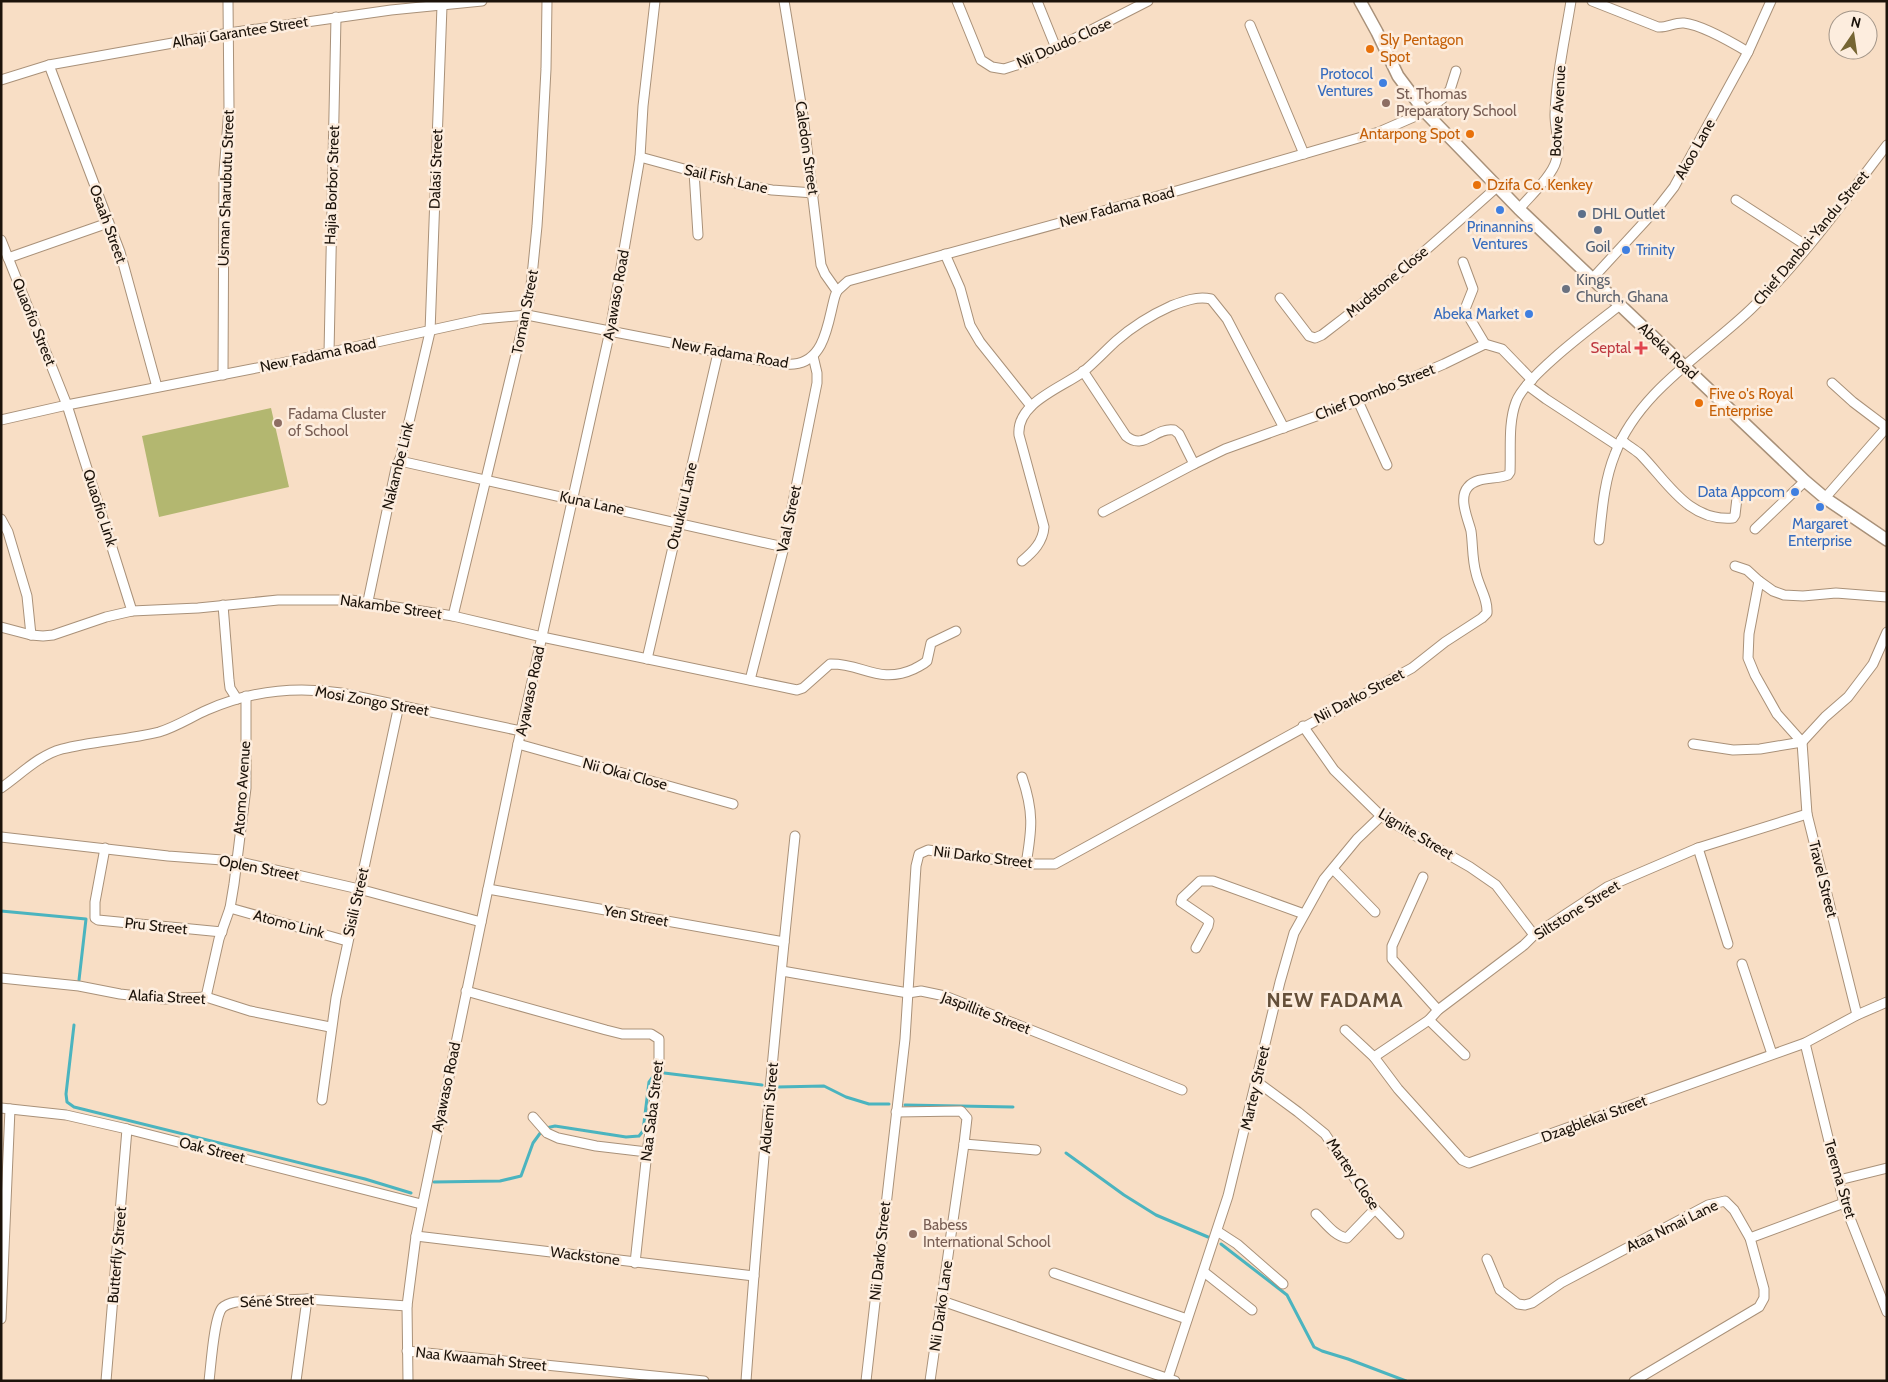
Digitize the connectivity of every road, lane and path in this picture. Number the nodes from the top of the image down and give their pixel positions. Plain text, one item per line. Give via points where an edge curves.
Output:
1 (228, 1) edge
2 (482, 1) edge
3 (547, 1) edge
4 (655, 1) edge
5 (784, 1) edge
6 (957, 1) edge
7 (1037, 1) edge
8 (1148, 1) edge
9 (1360, 1) edge
10 (1571, 1) edge
11 (1592, 1) edge
12 (1771, 1) edge
13 (442, 6) junction
14 (336, 17) junction
15 (1250, 24) dead end
16 (229, 33) junction
17 (1056, 48) junction
18 (1748, 52) junction
19 (48, 65) junction
20 (1456, 71) dead end
21 (1, 80) edge
22 (1425, 112) junction
23 (1887, 145) edge
24 (1304, 154) junction
25 (640, 157) junction
26 (694, 172) junction
27 (1497, 187) junction
28 (814, 193) junction
29 (1736, 200) dead end
30 (1519, 209) junction
31 (108, 223) junction
32 (698, 235) dead end
33 (1, 240) edge
34 (1807, 246) junction
35 (944, 254) junction
36 (5, 255) edge
37 (1463, 262) dead end
38 (1592, 279) junction
39 (837, 291) junction
40 (1280, 298) dead end
41 (1620, 305) junction
42 (526, 315) junction
43 (610, 331) junction
44 (430, 332) junction
45 (1485, 344) junction
46 (329, 353) junction
47 (718, 353) junction
48 (813, 356) junction
49 (1685, 366) junction
50 (1083, 371) junction
51 (223, 375) junction
52 (1529, 382) junction
53 (1832, 383) dead end
54 (157, 387) junction
55 (1358, 401) junction
56 (67, 405) junction
57 (1031, 406) junction
58 (1, 420) edge
59 (1886, 427) edge
60 (1284, 428) junction
61 (1620, 443) junction
62 (400, 461) junction
63 (1194, 464) junction
64 (1386, 465) dead end
65 (486, 480) junction
66 (1805, 482) junction
67 (1737, 498) dead end
68 (1825, 498) junction
69 (573, 499) junction
70 (1103, 512) dead end
71 (1, 519) edge
72 (678, 523) junction
73 (1755, 529) dead end
74 (1599, 540) dead end
75 (1887, 540) edge
76 (784, 547) junction
77 (1022, 561) dead end
78 (1735, 566) dead end
79 (1758, 581) junction
80 (1887, 597) edge
81 (368, 601) junction
82 (223, 605) junction
83 (132, 611) junction
84 (453, 616) junction
85 (1, 627) edge
86 (956, 631) dead end
87 (1887, 632) edge
88 (31, 635) junction
89 (542, 637) junction
90 (647, 659) junction
91 (750, 680) junction
92 (246, 696) junction
93 (237, 699) junction
94 (399, 705) junction
95 (1303, 726) junction
96 (521, 731) junction
97 (1802, 742) junction
98 (518, 744) junction
99 (1693, 744) dead end
100 (1022, 777) dead end
101 (1, 788) edge
102 (733, 804) dead end
103 (1807, 814) junction
104 (1380, 816) junction
105 (796, 836) dead end
106 (1, 837) edge
107 (105, 848) junction
108 (1698, 848) junction
109 (236, 861) junction
110 (1026, 864) junction
111 (1333, 869) junction
112 (1423, 877) dead end
113 (359, 889) junction
114 (488, 889) junction
115 (230, 908) junction
116 (1375, 912) dead end
117 (1304, 914) junction
118 (481, 922) junction
119 (222, 932) junction
120 (1534, 935) junction
121 (348, 940) junction
122 (784, 942) junction
123 (1728, 944) dead end
124 (1196, 948) dead end
125 (1742, 964) dead end
126 (782, 970) junction
127 (1, 978) edge
128 (466, 991) junction
129 (908, 994) junction
130 (206, 997) junction
131 (1887, 1002) edge
132 (1438, 1010) junction
133 (1858, 1015) junction
134 (1429, 1020) junction
135 (330, 1027) junction
136 (1344, 1030) dead end
137 (1805, 1043) junction
138 (1772, 1054) junction
139 (1465, 1055) dead end
140 (1374, 1057) junction
141 (1256, 1082) junction
142 (1182, 1090) dead end
143 (322, 1100) dead end
144 (6, 1109) edge
145 (896, 1110) junction
146 (533, 1117) dead end
147 (127, 1129) junction
148 (964, 1144) junction
149 (1036, 1150) dead end
150 (647, 1152) junction
151 (5, 1165) edge
152 (1887, 1168) edge
153 (1839, 1180) junction
154 (1844, 1203) junction
155 (421, 1204) junction
156 (1375, 1209) junction
157 (1316, 1214) dead end
158 (1218, 1231) junction
159 (1399, 1234) dead end
160 (416, 1236) junction
161 (1750, 1238) junction
162 (1487, 1259) dead end
163 (635, 1262) junction
164 (1204, 1272) junction
165 (1054, 1274) dead end
166 (754, 1276) junction
167 (1283, 1284) dead end
168 (307, 1299) junction
169 (942, 1301) junction
170 (408, 1306) junction
171 (1252, 1310) dead end
172 (1887, 1312) edge
173 (1, 1319) edge
174 (1187, 1319) junction
175 (407, 1351) junction
176 (1170, 1380) edge
177 (106, 1381) edge
178 (209, 1381) edge
179 (296, 1381) edge
180 (408, 1381) edge
181 (704, 1381) edge
182 (746, 1381) edge
183 (866, 1381) edge
184 (930, 1381) edge
185 (1634, 1381) edge

1 - 16 street, Usman Sharubutu Street
2 - 13 street, Alhaji Garantee Street
3 - 42 street, Toman Street via 537,226
4 - 25 street, Ayawaso Road
5 - 28 street, Caledon Street
6 - 17 street, Nii Doudo Close via 981,60 992,67 1004,69
7 - 17 street
8 - 17 street, Nii Doudo Close
9 - 22 street, Abeka Road via 1398,76
10 - 30 street, Botwe Avenue via 1558,81 1555,117 1557,160
11 - 18 street via 1658,28 1685,23 1715,34
12 - 18 street, Akoo Lane
13 - 14 street, Alhaji Garantee Street
13 - 44 street, Dalasi Street
14 - 16 street, Alhaji Garantee Street
14 - 46 street, Hajia Borbor Street
15 - 24 street
16 - 19 street, Alhaji Garantee Street
16 - 51 street, Usman Sharubutu Street
18 - 38 street, Akoo Lane via 1674,187
19 - 21 street, Alhaji Garantee Street
19 - 31 street, Osaah Street
20 - 22 street, New Fadama Road via 1450,90
22 - 24 street, New Fadama Road via 1379,132
22 - 27 street, Abeka Road
23 - 34 street, Chief Danboi-Yandu Street
24 - 35 street, New Fadama Road
25 - 26 street, Sail Fish Lane
25 - 43 street, Ayawaso Road
26 - 28 street, Sail Fish Lane via 743,185
26 - 32 street
27 - 30 street, Abeka Road
27 - 40 street, Mudstone Close via 1409,265 1322,335 1309,336
28 - 39 street, Caledon Street via 821,264
29 - 34 street
30 - 38 street, Abeka Road
31 - 36 street
31 - 54 street, Osaah Street via 120,252
33 - 36 street, Quaofio Street
34 - 49 street, Chief Danboi-Yandu Street via 1751,309
35 - 39 street, New Fadama Road via 854,278
35 - 57 street via 960,288 970,325
36 - 56 street, Quaofio Street
37 - 45 street via 1473,289 1465,309
38 - 41 street, Abeka Road
39 - 48 street via 822,345
41 - 49 street, Abeka Road
41 - 52 street
42 - 43 street, New Fadama Road
42 - 44 street, New Fadama Road via 482,320
42 - 65 street, Toman Street
43 - 47 street, New Fadama Road
43 - 69 street, Ayawaso Road
44 - 46 street, New Fadama Road
44 - 62 street, Nakambe Link
45 - 52 street via 1502,349
45 - 55 street, Chief Dombo Street
46 - 51 street, New Fadama Road
47 - 48 street, New Fadama Road via 793,364
47 - 72 street, Otuukuu Lane
48 - 76 street, Vaal Street via 817,383
49 - 61 street, Chief Danboi-Yandu Street via 1642,409
49 - 66 street, Abeka Road
50 - 57 street
50 - 60 street via 1150,316 1180,302 1211,299 1226,319
50 - 63 street via 1130,440 1140,442 1174,430
51 - 54 street, New Fadama Road
52 - 61 street via 1546,399
52 - 95 street, Nii Darko Street via 1515,405 1510,472 1476,481 1468,486 1465,493 1476,576 1488,605 1487,613 1412,668
53 - 59 street
54 - 56 street, New Fadama Road
55 - 60 street, Chief Dombo Street
55 - 64 street
56 - 58 street, New Fadama Road
56 - 83 street, Quaofio Link
57 - 77 street via 1021,419 1019,435 1044,527 1037,546
59 - 68 street
60 - 63 street, Chief Dombo Street
61 - 67 street via 1639,454 1686,505 1702,514 1733,518
61 - 74 street, Chief Danboi-Yandu Street via 1606,485
62 - 65 street, Kuna Lane
62 - 81 street, Nakambe Link
63 - 70 street, Chief Dombo Street
65 - 69 street, Kuna Lane
65 - 84 street, Toman Street
66 - 68 street, Abeka Road
66 - 73 street
68 - 75 street, Abeka Road
69 - 72 street, Kuna Lane
69 - 89 street, Ayawaso Road
71 - 88 street via 27,596
72 - 76 street, Kuna Lane
72 - 90 street, Otuukuu Lane
76 - 91 street, Vaal Street
78 - 79 street via 1747,570
79 - 80 street via 1784,595 1836,593
79 - 97 street via 1748,658 1777,714
81 - 82 street, Nakambe Street via 278,600
81 - 84 street, Nakambe Street
82 - 83 street, Nakambe Street
82 - 93 street via 228,680
83 - 88 street, Nakambe Street via 53,635
84 - 89 street, Nakambe Street
85 - 88 street, Nakambe Street
86 - 91 street, Nakambe Street via 932,643 925,664 897,675 881,675 830,664 801,690
87 - 97 street via 1873,664 1848,697
89 - 90 street, Nakambe Street
89 - 96 street, Ayawaso Road
90 - 91 street, Nakambe Street
92 - 93 street, Mosi Zongo Street
92 - 94 street, Mosi Zongo Street via 290,689 318,689
92 - 109 street, Atomo Avenue via 246,788
93 - 101 street, Mosi Zongo Street via 158,732 61,749 44,757
94 - 96 street, Mosi Zongo Street
94 - 113 street, Sisili Street
95 - 104 street, Lignite Street via 1334,770
95 - 110 street, Nii Darko Street via 1056,864
96 - 98 street, Ayawaso Road
97 - 99 street via 1733,750
97 - 103 street, Travel Street
98 - 102 street, Nii Okai Close
98 - 114 street, Ayawaso Road
100 - 110 street via 1032,814
103 - 108 street, Siltstone Street
103 - 133 street, Travel Street
104 - 111 street, Martey Street
104 - 120 street, Lignite Street via 1496,885
105 - 122 street, Aduemi Street
106 - 107 street, Oplen Street
107 - 109 street, Oplen Street
107 - 119 street, Pru Street via 95,918
108 - 120 street, Siltstone Street via 1607,887
108 - 123 street
109 - 113 street, Oplen Street
109 - 115 street, Atomo Avenue
110 - 129 street, Nii Darko Street via 947,851 928,850 919,854
111 - 116 street
111 - 117 street, Martey Street
112 - 132 street via 1391,953 1392,959
113 - 118 street, Oplen Street
113 - 121 street, Sisili Street
114 - 118 street, Ayawaso Road
114 - 122 street, Yen Street
115 - 119 street, Atomo Avenue
115 - 121 street, Atomo Link
117 - 124 street via 1213,881 1200,881 1180,902 1208,921
117 - 141 street, Martey Street via 1286,957
118 - 128 street, Ayawaso Road
119 - 130 street, Atomo Avenue
120 - 132 street, Siltstone Street
121 - 135 street, Sisili Street
122 - 126 street, Aduemi Street
125 - 138 street
126 - 129 street, Jaspillite Street
126 - 166 street, Aduemi Street
127 - 130 street, Alafia Street via 164,999
128 - 150 street, Naa Saba Street via 622,1034 657,1037 660,1042 658,1072
128 - 155 street, Ayawaso Road
129 - 142 street, Jaspillite Street via 921,991 945,996
129 - 145 street, Nii Darko Street
130 - 135 street, Alafia Street via 250,1011
131 - 133 street, Dzagblekai Street
132 - 134 street, Siltstone Street
133 - 137 street, Dzagblekai Street
134 - 139 street
134 - 140 street, Siltstone Street
135 - 143 street, Sisili Street
136 - 140 street, Dzagblekai Street
137 - 138 street, Dzagblekai Street
137 - 153 street, Terema Stret
138 - 140 street, Dzagblekai Street via 1469,1164 1398,1089
141 - 156 street, Martey Close via 1325,1134
141 - 158 street, Martey Street
144 - 147 street, Oak Street via 66,1115
144 - 151 street
145 - 148 street, Nii Darko Lane via 961,1111 967,1118
145 - 183 street, Nii Darko Street
146 - 150 street via 558,1138
147 - 155 street, Oak Street
147 - 177 street, Butterfly Street
148 - 149 street
148 - 169 street, Nii Darko Lane
150 - 163 street, Naa Saba Street
151 - 173 street
152 - 153 street
153 - 154 street, Terema Stret
154 - 161 street
154 - 172 street, Terema Stret
155 - 160 street, Ayawaso Road
156 - 157 street via 1347,1238
156 - 159 street, Martey Close
158 - 164 street, Martey Street
158 - 167 street
160 - 163 street, Wackstone
160 - 170 street, Ayawaso Road
161 - 162 street, Ataa Nmai Lane via 1725,1201 1708,1205 1525,1305 1518,1304 1500,1290
161 - 185 street, Ataa Nmai Lane via 1764,1290 1759,1307
163 - 166 street, Wackstone
164 - 171 street
164 - 174 street, Martey Street
165 - 174 street
166 - 182 street, Aduemi Street
168 - 170 street, Séné Street
168 - 178 street, Séné Street via 236,1302 224,1306 218,1316
168 - 179 street
169 - 176 street
169 - 184 street, Nii Darko Lane
170 - 175 street, Ayawaso Road
174 - 176 street, Martey Street
175 - 180 street, Ayawaso Road
175 - 181 street, Naa Kwaamah Street

